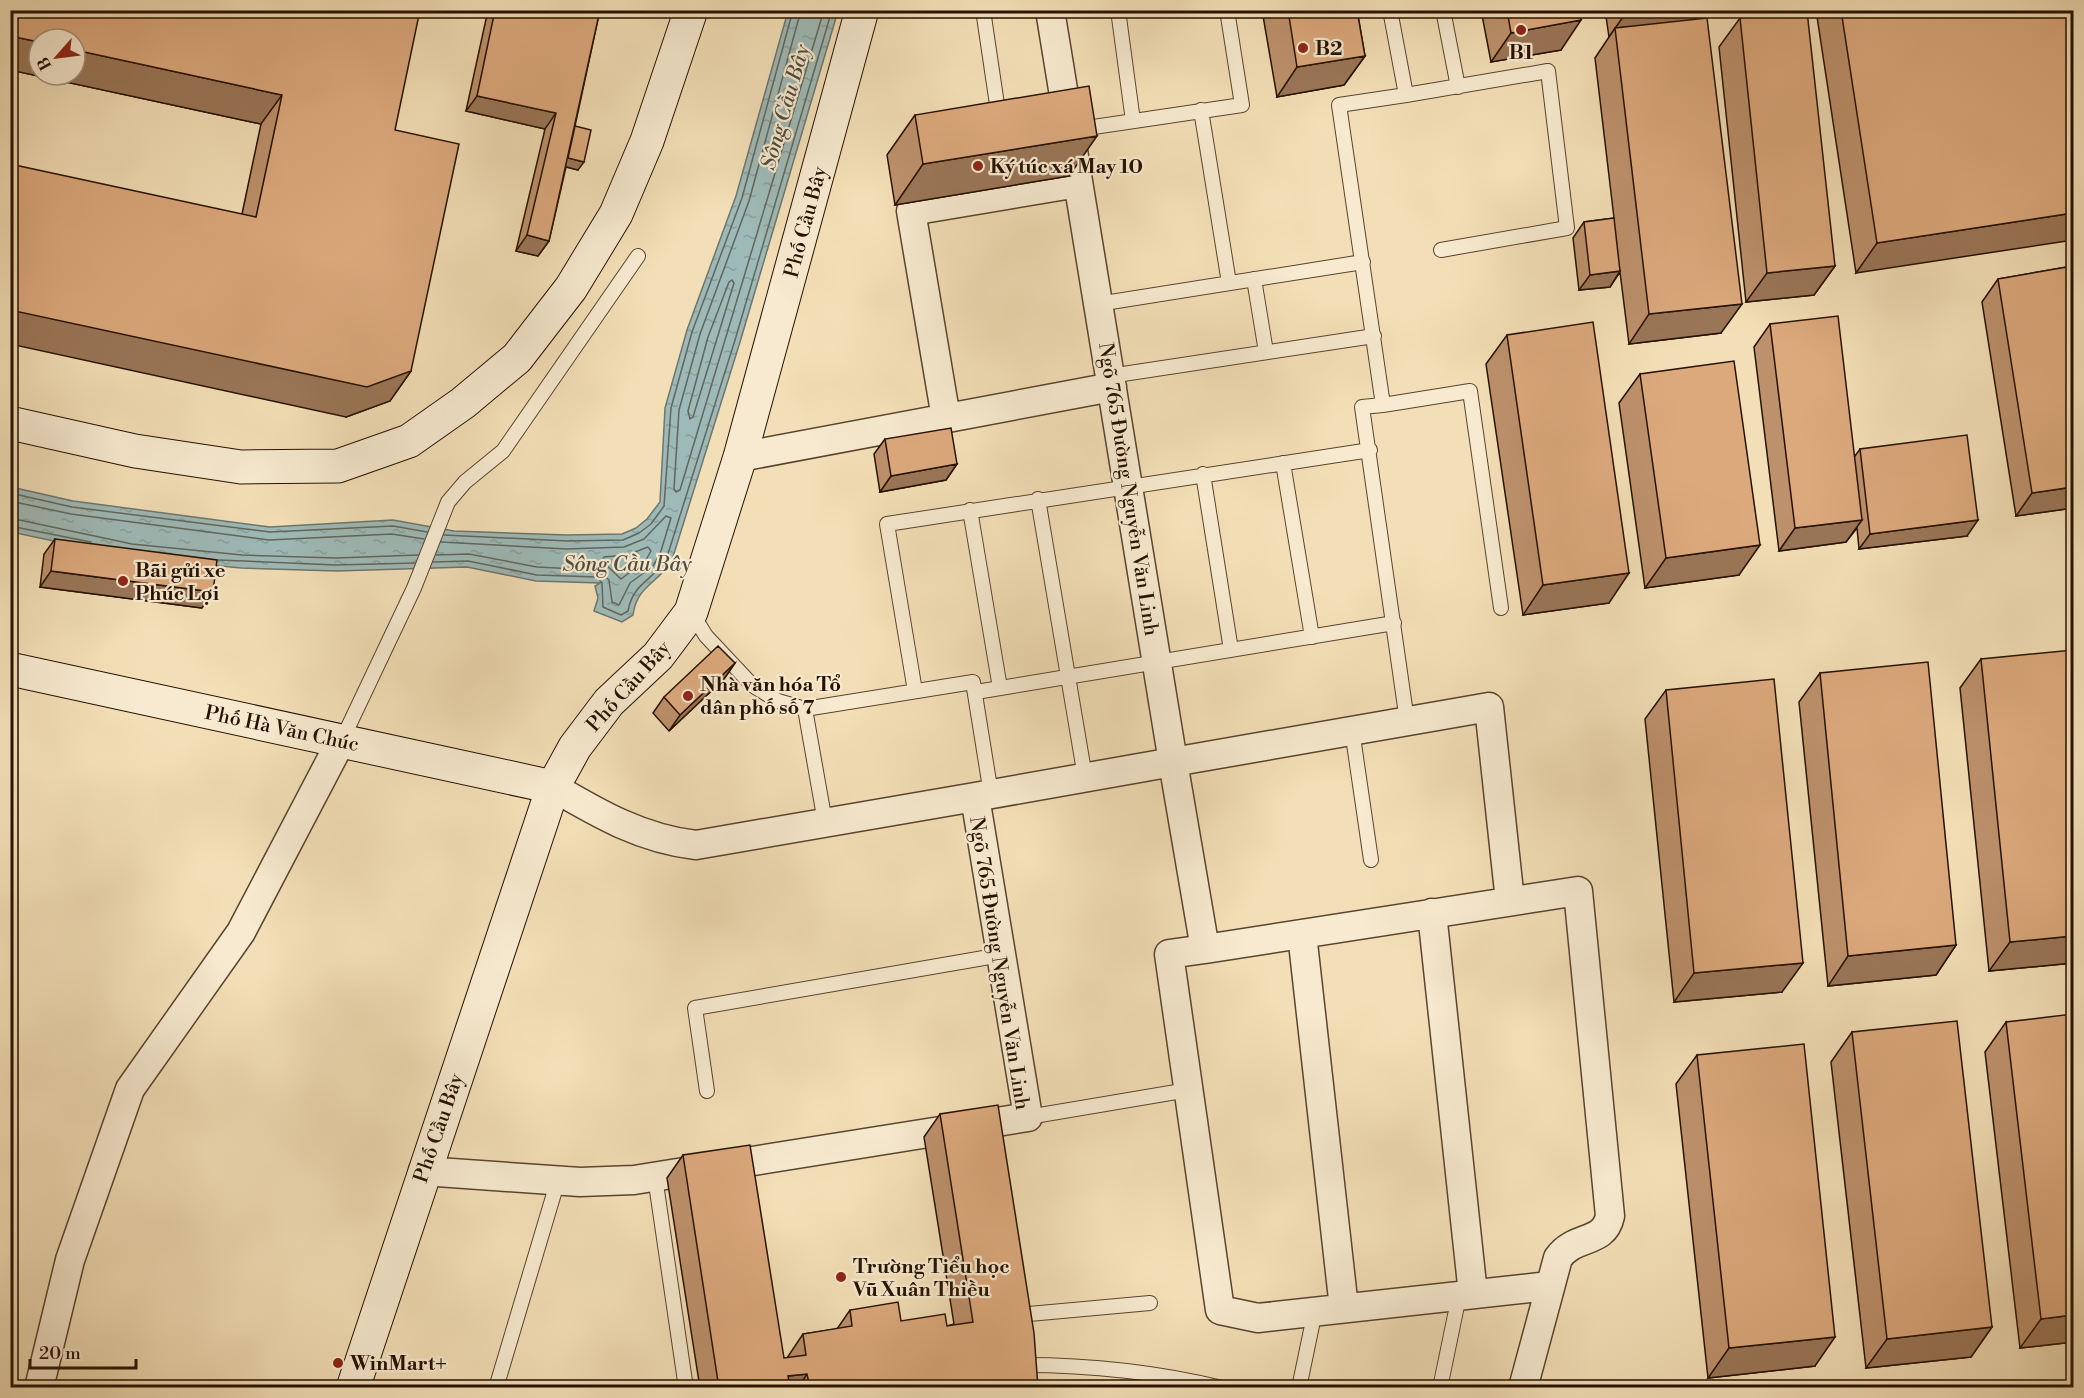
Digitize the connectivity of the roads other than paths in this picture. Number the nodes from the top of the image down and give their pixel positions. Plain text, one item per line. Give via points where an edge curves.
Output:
1 (691, 10) edge
2 (862, 10) edge
3 (983, 10) edge
4 (1050, 10) edge
5 (1118, 10) edge
6 (1227, 10) edge
7 (1390, 10) edge
8 (1443, 10) edge
9 (1458, 87) junction
10 (1406, 95) junction
11 (1201, 110) junction
12 (1133, 121) junction
13 (1065, 127) junction
14 (1002, 135) edge
15 (1078, 183) junction
16 (1441, 250) dead end
17 (638, 255) dead end
18 (1363, 262) junction
19 (1254, 279) junction
20 (1229, 283) junction
21 (1098, 304) junction
22 (1374, 336) junction
23 (1266, 352) junction
24 (1111, 382) junction
25 (1383, 405) junction
26 (946, 418) junction
27 (10, 423) edge
28 (1370, 450) junction
29 (740, 457) junction
30 (1283, 463) junction
31 (1203, 474) junction
32 (1128, 485) junction
33 (1038, 499) junction
34 (970, 510) junction
35 (1501, 608) dead end
36 (691, 612) junction
37 (1394, 623) junction
38 (1312, 637) junction
39 (1231, 650) junction
40 (1157, 662) junction
41 (10, 669) edge
42 (1068, 677) junction
43 (1000, 688) junction
44 (915, 691) junction
45 (976, 692) junction
46 (805, 710) junction
47 (1407, 721) junction
48 (1352, 730) junction
49 (341, 741) junction
50 (1173, 762) junction
51 (1084, 777) junction
52 (553, 787) junction
53 (983, 795) junction
54 (825, 822) junction
55 (1371, 860) dead end
56 (1510, 901) junction
57 (1432, 913) junction
58 (1302, 934) junction
59 (1205, 949) junction
60 (1001, 955) junction
61 (1188, 1090) junction
62 (707, 1091) dead end
63 (1028, 1117) junction
64 (423, 1171) junction
65 (655, 1177) junction
66 (558, 1180) junction
67 (1549, 1286) junction
68 (1466, 1295) junction
69 (1017, 1304) joint
70 (1150, 1304) dead end
71 (1344, 1308) junction
72 (1315, 1311) junction
73 (1024, 1376) edge
74 (39, 1388) edge
75 (352, 1388) edge
76 (496, 1388) edge
77 (686, 1388) edge
78 (1222, 1388) edge
79 (1299, 1388) edge
80 (1440, 1388) edge
81 (1523, 1388) edge

1 - 27 street via 647,141 616,214 571,288 517,358 409,441 338,466 241,467 135,451
2 - 29 street, Phố Cầu Bây
3 - 14 lane
4 - 13 street, Ngõ 765 Đường Nguyễn Văn Linh
5 - 12 lane
6 - 11 lane via 1242,105
7 - 10 lane
8 - 9 lane
9 - 10 lane
9 - 16 lane via 1548,71 1567,228
10 - 18 lane via 1340,105
11 - 12 lane
11 - 20 lane
12 - 13 lane
13 - 15 street, Ngõ 765 Đường Nguyễn Văn Linh
15 - 21 street, Ngõ 765 Đường Nguyễn Văn Linh
15 - 26 street via 911,211
17 - 49 lane via 503,451 465,482 448,502 414,588
18 - 19 lane
18 - 22 lane
19 - 20 lane
19 - 23 lane
20 - 21 lane
21 - 24 street, Ngõ 765 Đường Nguyễn Văn Linh
22 - 23 lane
22 - 25 lane
23 - 24 lane
24 - 26 street
24 - 32 street, Ngõ 765 Đường Nguyễn Văn Linh
25 - 28 lane via 1362,407
25 - 35 lane via 1470,391
26 - 29 street
28 - 30 lane
28 - 37 lane
29 - 36 street, Phố Cầu Bây
30 - 31 lane
30 - 38 lane
31 - 32 lane
31 - 39 lane
32 - 33 lane
32 - 40 street, Ngõ 765 Đường Nguyễn Văn Linh
33 - 34 lane
33 - 42 lane
34 - 43 lane
34 - 44 lane via 887,524
36 - 46 lane via 706,636 752,685 778,701
36 - 52 street, Phố Cầu Bây via 658,656 609,702 575,747
37 - 38 lane
37 - 47 lane
38 - 39 lane
39 - 40 lane
40 - 42 lane
40 - 50 street, Ngõ 765 Đường Nguyễn Văn Linh
41 - 49 street, Phố Hà Văn Chúc
42 - 43 lane
42 - 51 lane
43 - 45 lane
44 - 45 lane via 973,682
44 - 46 lane
45 - 53 lane
46 - 54 lane
47 - 48 street
47 - 56 street via 1489,707
48 - 50 street
48 - 55 lane
49 - 52 street, Phố Hà Văn Chúc
49 - 74 street via 241,932 130,1089 70,1260
50 - 51 street, Ngõ 765 Đường Nguyễn Văn Linh
50 - 59 street
51 - 53 street, Ngõ 765 Đường Nguyễn Văn Linh
52 - 54 street via 629,828 665,842 696,845
52 - 64 street, Phố Cầu Bây
53 - 54 street
53 - 60 street, Ngõ 765 Đường Nguyễn Văn Linh
56 - 57 street
56 - 67 street via 1578,891 1610,1216 1602,1234 1564,1249
57 - 58 street
57 - 68 street
58 - 59 street
58 - 71 street
59 - 61 street via 1168,954
60 - 62 lane via 695,1008
60 - 63 street, Ngõ 765 Đường Nguyễn Văn Linh
61 - 63 lane
61 - 72 street via 1220,1310 1258,1318
63 - 65 street, Ngõ 765 Đường Nguyễn Văn Linh via 1001,1133
64 - 66 street, Ngõ 765 Đường Nguyễn Văn Linh
64 - 75 street, Phố Cầu Bây
65 - 66 street, Ngõ 765 Đường Nguyễn Văn Linh
65 - 77 lane
66 - 76 lane
67 - 68 street
67 - 81 street
68 - 71 street
68 - 80 lane
69 - 70 lane
69 - 73 street
71 - 72 street
72 - 79 lane
73 - 78 lane via 1089,1365 1167,1375

